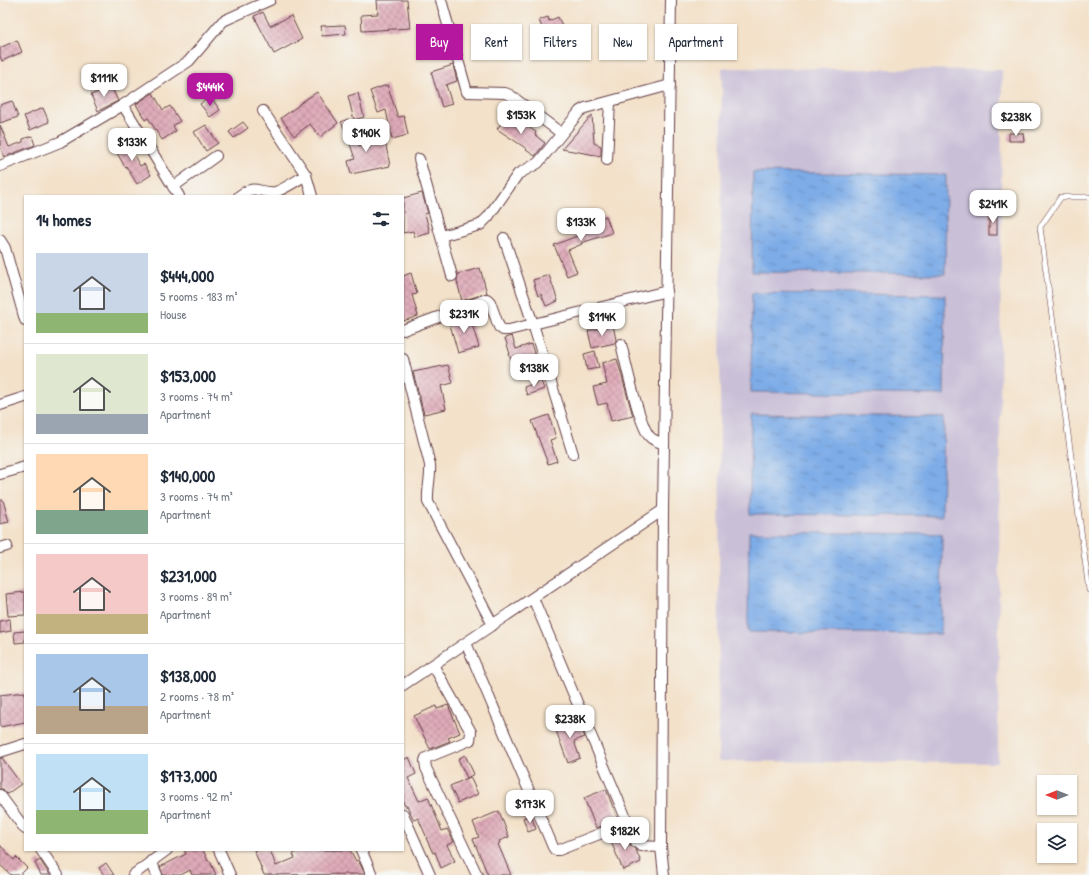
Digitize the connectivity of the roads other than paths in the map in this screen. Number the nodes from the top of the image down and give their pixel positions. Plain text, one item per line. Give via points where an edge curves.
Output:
1 (270, 0) edge
2 (441, 0) edge
3 (671, 0) edge
4 (670, 85) junction
5 (610, 102) junction
6 (123, 104) junction
7 (263, 111) dead end
8 (561, 133) junction
9 (216, 156) dead end
10 (419, 159) dead end
11 (608, 160) dead end
12 (0, 166) edge
13 (306, 175) junction
14 (173, 187) junction
15 (178, 195) edge
16 (240, 195) edge
17 (312, 195) edge
18 (1089, 197) edge
19 (441, 236) junction
20 (504, 238) dead end
21 (0, 240) edge
22 (452, 276) dead end
23 (667, 291) junction
24 (24, 316) edge
25 (533, 324) junction
26 (404, 330) edge
27 (621, 344) dead end
28 (404, 363) edge
29 (24, 397) edge
30 (0, 405) edge
31 (664, 444) junction
32 (573, 454) dead end
33 (24, 467) edge
34 (0, 474) edge
35 (663, 510) junction
36 (1089, 590) edge
37 (533, 598) junction
38 (493, 625) junction
39 (466, 643) junction
40 (434, 665) junction
41 (404, 684) edge
42 (24, 744) edge
43 (0, 752) edge
44 (0, 795) edge
45 (404, 816) edge
46 (627, 823) junction
47 (24, 828) edge
48 (662, 847) junction
49 (42, 851) edge
50 (166, 851) edge
51 (219, 851) edge
52 (361, 851) edge
53 (151, 861) junction
54 (58, 875) edge
55 (133, 875) edge
56 (157, 875) edge
57 (230, 875) edge
58 (372, 875) edge
59 (430, 875) edge
60 (477, 875) edge
61 (664, 875) edge

1 - 6 street via 223,21 189,61
2 - 8 street via 467,92 510,95
3 - 4 street
4 - 5 street
4 - 23 street
5 - 8 street via 580,111
5 - 11 street
6 - 12 street via 60,142
6 - 14 street
7 - 13 street
8 - 19 street via 538,163 518,174 488,217 480,224
9 - 14 street
10 - 19 street
13 - 16 street via 276,192 253,189
13 - 17 street
14 - 15 street
18 - 36 lane via 1061,197 1040,227
19 - 22 street
20 - 25 street
21 - 24 street via 5,248
23 - 25 street
23 - 31 street
25 - 26 street via 503,330 499,327 487,299
25 - 32 street
27 - 31 street via 647,433 652,439
28 - 38 street via 430,465 428,502
29 - 30 street
31 - 35 street
33 - 34 street
35 - 37 street
35 - 48 street
37 - 38 street
37 - 46 street
38 - 39 street
39 - 40 street
39 - 46 street via 555,850
40 - 41 street
40 - 60 street via 471,737 470,740 426,758 426,768
42 - 43 street
44 - 47 street
45 - 59 street
46 - 48 street via 636,842 641,846
48 - 61 street
49 - 54 street
50 - 53 street
51 - 57 street
52 - 58 street
53 - 55 street
53 - 56 street

